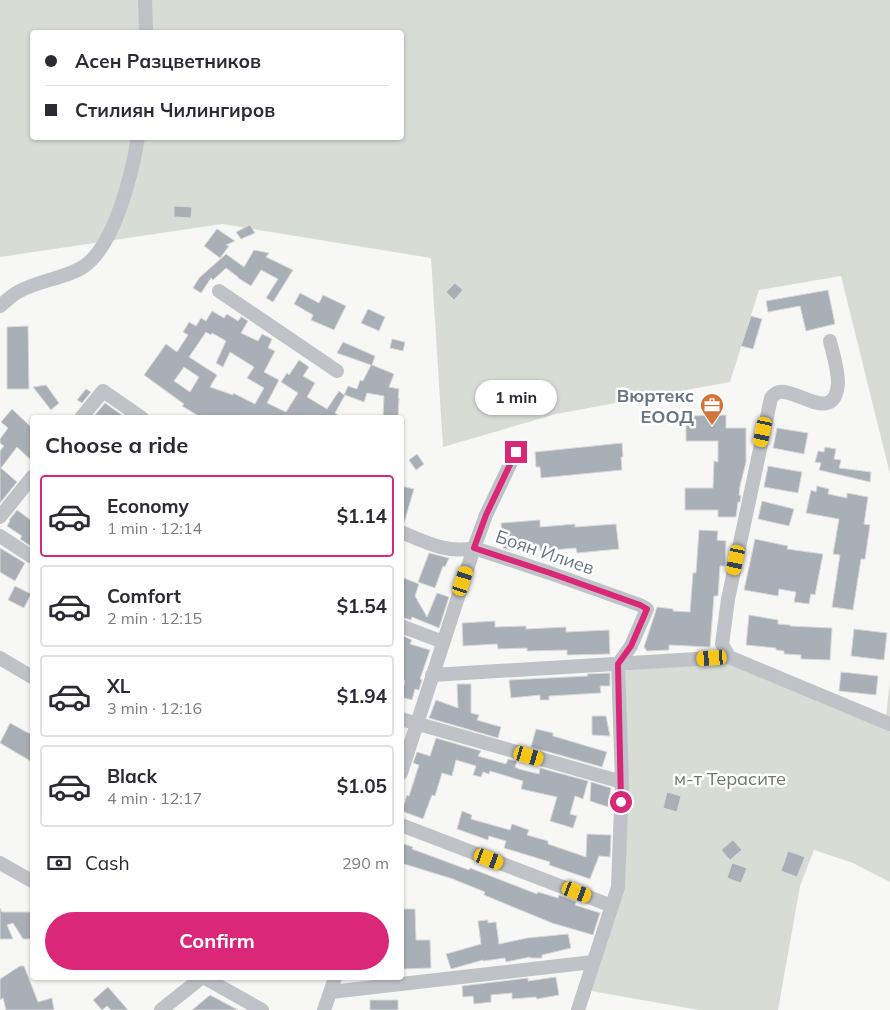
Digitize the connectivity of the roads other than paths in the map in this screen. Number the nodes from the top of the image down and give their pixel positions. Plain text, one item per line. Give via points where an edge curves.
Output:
1 (144, 0) edge
2 (146, 30) edge
3 (138, 140) edge
4 (219, 291) dead end
5 (0, 306) edge
6 (830, 341) dead end
7 (336, 371) dead end
8 (83, 415) edge
9 (138, 415) edge
10 (516, 452) dead end
11 (30, 479) edge
12 (0, 517) edge
13 (404, 533) edge
14 (0, 536) edge
15 (474, 548) junction
16 (30, 556) edge
17 (404, 627) edge
18 (443, 642) junction
19 (0, 658) edge
20 (729, 658) junction
21 (618, 664) junction
22 (432, 675) junction
23 (30, 676) edge
24 (404, 720) edge
25 (418, 724) junction
26 (890, 724) edge
27 (404, 764) edge
28 (622, 782) junction
29 (404, 826) edge
30 (0, 863) edge
31 (30, 880) edge
32 (612, 906) junction
33 (593, 962) junction
34 (198, 980) edge
35 (209, 980) edge
36 (334, 980) edge
37 (331, 992) junction
38 (161, 1010) edge
39 (262, 1010) edge
40 (324, 1010) edge
41 (578, 1010) edge

1 - 2 street
3 - 5 street via 133,168 119,212 101,249 83,267 18,291
4 - 7 street
6 - 20 street via 838,382 832,401 824,404 810,402 784,392 775,393 770,398 728,599 722,644
8 - 9 street via 103,391
10 - 15 street
11 - 12 street
13 - 15 street, Боян Илиев via 443,549 461,551
14 - 16 street
15 - 18 street
15 - 21 street, Боян Илиев via 647,609 631,646
17 - 18 street
18 - 22 street
19 - 23 street
20 - 21 street
20 - 26 street
21 - 22 street
21 - 28 street
22 - 25 street
24 - 25 street
25 - 27 street
25 - 28 street
28 - 32 street via 618,887
29 - 32 street
30 - 31 street
32 - 33 street
33 - 37 street
33 - 41 street
34 - 38 street
35 - 39 street
36 - 37 street
37 - 40 street

